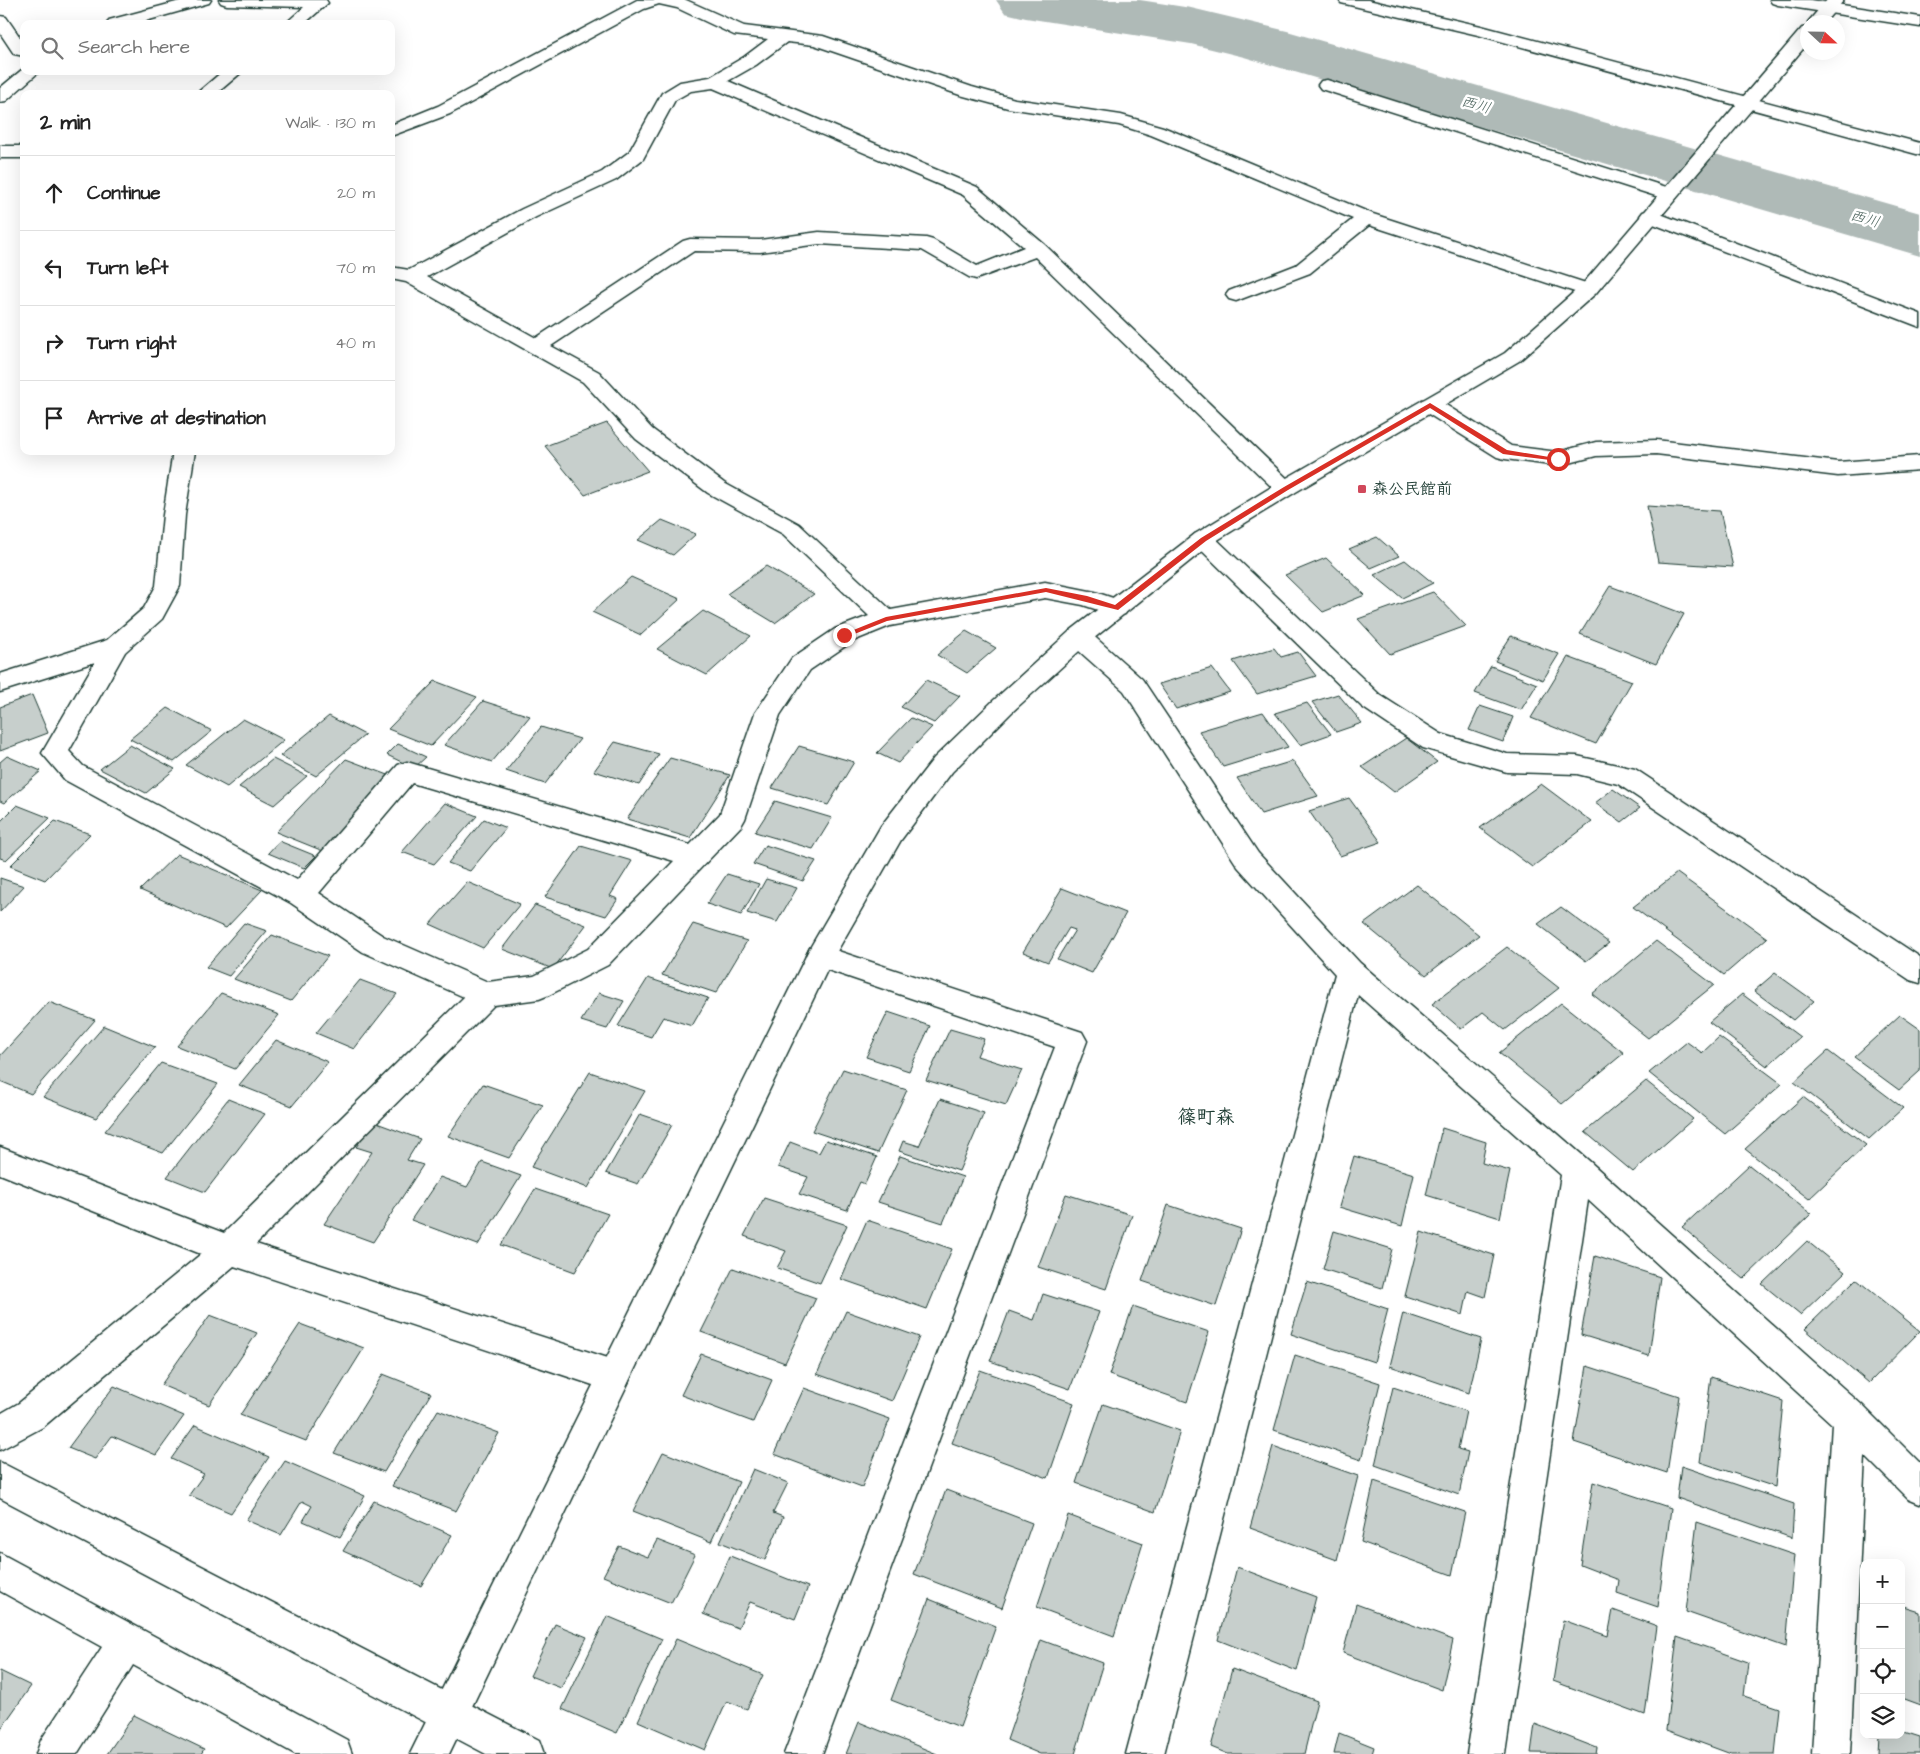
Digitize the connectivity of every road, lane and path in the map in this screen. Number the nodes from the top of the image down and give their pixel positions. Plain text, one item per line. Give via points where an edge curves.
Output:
1 (203, 0) edge
2 (227, 0) edge
3 (654, 0) edge
4 (664, 0) edge
5 (1347, 0) edge
6 (1778, 0) edge
7 (1832, 4) edge
8 (1822, 15) edge
9 (130, 20) edge
10 (298, 20) edge
11 (0, 21) edge
12 (1920, 22) edge
13 (784, 36) junction
14 (1800, 41) edge
15 (20, 50) edge
16 (26, 75) edge
17 (229, 75) edge
18 (715, 82) junction
19 (1327, 85) dead end
20 (210, 90) edge
21 (0, 97) edge
22 (1746, 103) junction
23 (395, 129) edge
24 (1920, 149) edge
25 (0, 152) edge
26 (20, 152) edge
27 (1669, 194) junction
28 (1650, 216) junction
29 (1366, 218) junction
30 (1038, 249) junction
31 (402, 275) edge
32 (1588, 290) junction
33 (1236, 295) dead end
34 (1920, 321) edge
35 (537, 346) junction
36 (1430, 405) junction
37 (183, 455) edge
38 (1920, 463) edge
39 (1286, 488) junction
40 (1203, 540) junction
41 (1116, 608) junction
42 (886, 619) junction
43 (1079, 637) junction
44 (116, 646) junction
45 (0, 683) edge
46 (696, 857) junction
47 (300, 895) junction
48 (820, 956) junction
49 (1350, 971) junction
50 (1920, 972) edge
51 (486, 994) junction
52 (0, 1160) edge
53 (1577, 1170) junction
54 (229, 1250) junction
55 (614, 1376) junction
56 (1850, 1418) junction
57 (0, 1433) edge
58 (0, 1479) edge
59 (1920, 1486) edge
60 (0, 1571) edge
61 (127, 1641) junction
62 (448, 1714) junction
63 (55, 1754) edge
64 (333, 1754) edge
65 (428, 1754) edge
66 (525, 1754) edge
67 (803, 1754) edge
68 (1145, 1754) edge
69 (1486, 1754) edge
70 (1831, 1754) edge

1 - 9 street
2 - 10 street via 320,3
3 - 23 street via 638,5 444,110
4 - 13 street via 682,4 740,31
5 - 22 street via 1481,31
6 - 7 street
7 - 8 street
7 - 12 street
11 - 15 street
13 - 18 street
13 - 29 street via 817,40 1014,104 1121,120 1157,131
14 - 22 street
16 - 21 street
17 - 20 street
18 - 30 street via 970,191
18 - 31 street via 686,86 668,97 636,155 609,176
19 - 27 street
22 - 24 street
22 - 27 street
25 - 26 street
27 - 28 street
28 - 32 street
28 - 34 street
29 - 32 street
29 - 33 street via 1303,269
30 - 35 street via 976,273 926,244 818,238 760,246 690,245
30 - 39 street
31 - 35 street
32 - 36 street via 1512,357
35 - 42 street via 591,377 644,434 716,488 791,529
36 - 38 street via 1505,452 1558,459 1596,450 1656,447 1838,469
36 - 39 street
37 - 44 street via 168,586 153,613
39 - 40 street
40 - 41 street
40 - 50 street via 1371,701 1432,741 1507,763 1577,765 1626,776
41 - 42 street via 1046,590
41 - 43 street
42 - 46 street via 844,635 801,664 768,713 732,819
43 - 48 street via 943,765 891,833
43 - 49 street via 1133,686 1248,860
44 - 45 street
44 - 47 street via 55,753 74,773
46 - 47 street via 407,772
46 - 51 street via 598,957 540,987
47 - 51 street via 372,944
48 - 55 street
48 - 67 street via 1072,1041
49 - 53 street
49 - 68 street
51 - 54 street
52 - 54 street
53 - 56 street
53 - 69 street
54 - 55 street
54 - 57 street via 31,1415
55 - 62 street
56 - 59 street
56 - 70 street
58 - 62 street
60 - 61 street
61 - 63 street
61 - 64 street
62 - 65 street
62 - 66 street

